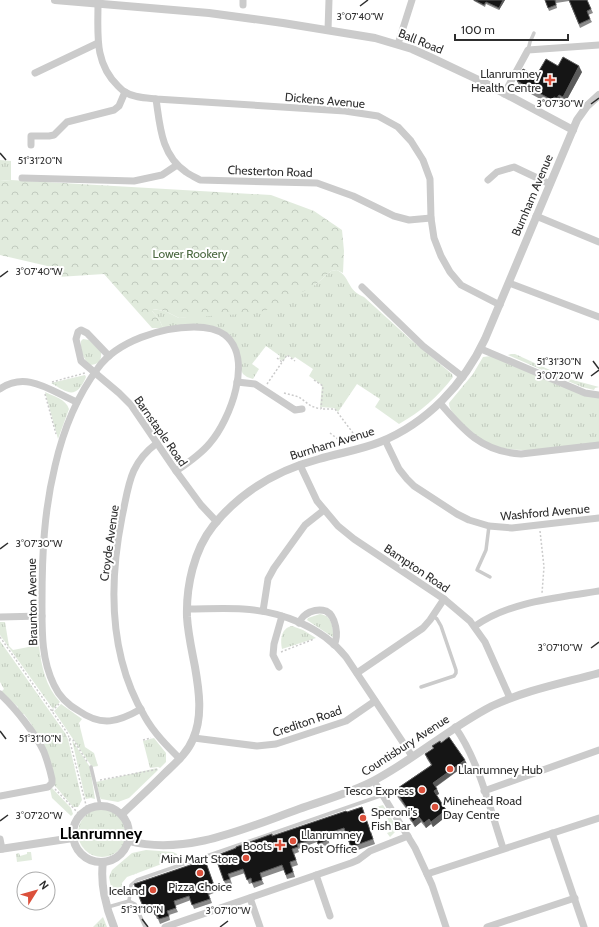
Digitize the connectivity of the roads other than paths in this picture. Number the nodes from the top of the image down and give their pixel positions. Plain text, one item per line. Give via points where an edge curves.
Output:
1 (55, 0) edge
2 (329, 0) edge
3 (412, 0) edge
4 (98, 4) junction
5 (328, 30) junction
6 (534, 33) dead end
7 (98, 43) junction
8 (398, 44) junction
9 (599, 45) edge
10 (528, 50) junction
11 (35, 73) dead end
12 (125, 92) junction
13 (504, 94) junction
14 (599, 95) edge
15 (156, 99) junction
16 (573, 130) junction
17 (31, 145) dead end
18 (177, 165) junction
19 (22, 178) dead end
20 (488, 180) dead end
21 (550, 184) junction
22 (536, 216) junction
23 (431, 218) junction
24 (599, 242) edge
25 (509, 283) junction
26 (362, 287) dead end
27 (500, 305) junction
28 (599, 317) edge
29 (481, 349) junction
30 (109, 356) junction
31 (94, 373) junction
32 (463, 377) junction
33 (237, 382) junction
34 (0, 389) edge
35 (599, 395) edge
36 (77, 402) junction
37 (440, 403) junction
38 (302, 409) dead end
39 (385, 440) junction
40 (157, 443) junction
41 (599, 445) edge
42 (300, 465) junction
43 (176, 471) junction
44 (324, 510) junction
45 (599, 518) edge
46 (217, 522) junction
47 (489, 526) junction
48 (490, 577) dead end
49 (599, 591) edge
50 (444, 599) junction
51 (187, 609) junction
52 (263, 611) junction
53 (42, 616) junction
54 (282, 616) junction
55 (433, 616) junction
56 (0, 617) edge
57 (299, 623) junction
58 (475, 626) junction
59 (334, 644) junction
60 (279, 667) dead end
61 (357, 673) junction
62 (599, 673) edge
63 (421, 686) dead end
64 (0, 694) edge
65 (510, 698) junction
66 (375, 701) junction
67 (141, 709) junction
68 (455, 727) junction
69 (194, 738) junction
70 (599, 750) edge
71 (412, 756) junction
72 (180, 759) junction
73 (91, 768) road end
74 (374, 781) junction
75 (484, 791) junction
76 (382, 795) junction
77 (0, 796) edge
78 (100, 805) junction
79 (122, 814) junction
80 (599, 818) edge
81 (552, 833) junction
82 (408, 836) junction
83 (73, 838) junction
84 (0, 839) edge
85 (129, 841) junction
86 (503, 848) junction
87 (1, 849) edge
88 (103, 862) junction
89 (428, 874) junction
90 (316, 876) junction
91 (250, 898) junction
92 (575, 898) junction
93 (129, 901) junction
94 (107, 907) junction
95 (330, 916) dead end
96 (114, 927) edge
97 (145, 927) edge
98 (165, 927) edge
99 (260, 927) edge
100 (446, 927) edge
101 (490, 927) edge
102 (584, 927) edge

1 - 4 street, Ball Road
2 - 5 street
3 - 8 street
4 - 5 street, Ball Road via 209,13
4 - 7 street, Dickens Avenue
5 - 8 street, Ball Road
6 - 10 lane
7 - 11 street
7 - 12 street, Dickens Avenue via 102,62 110,78
8 - 13 street, Ball Road
9 - 10 street
10 - 13 street
12 - 15 street, Dickens Avenue via 138,97
12 - 17 street via 119,106 114,110 67,122 54,135 31,136
13 - 16 street, Ball Road
14 - 16 street, Burnham Avenue via 582,112
15 - 18 street, Chesterton Road via 164,143
15 - 23 street, Dickens Avenue via 345,111 378,116 398,127 423,160 430,179
16 - 21 street, Burnham Avenue
18 - 19 street via 162,175 134,181
18 - 23 street, Chesterton Road via 200,180 317,183 353,196 394,216 409,220
20 - 21 street via 496,172 514,167
21 - 22 street, Burnham Avenue
22 - 24 street
22 - 25 street, Burnham Avenue
23 - 27 street, Dickens Avenue via 434,238 450,272 461,285
25 - 27 street, Burnham Avenue
25 - 28 street
26 - 32 street via 423,346
27 - 29 street, Burnham Avenue
29 - 32 street, Burnham Avenue
29 - 35 street via 585,393
30 - 31 street, Braunton Avenue
30 - 31 street, Barnstaple Road via 88,332 78,332 76,339 81,361
30 - 33 street, Braunton Avenue via 138,339 159,332 190,327 209,328 222,332 235,347 239,367
31 - 36 street, Braunton Avenue
31 - 40 street, Barnstaple Road via 131,405
32 - 37 street, Burnham Avenue
33 - 38 street via 255,384 296,410
33 - 43 street, Braunton Avenue via 228,412 216,434 199,454
34 - 36 street via 16,382 32,382
36 - 53 street, Braunton Avenue via 59,450 48,502 43,543
37 - 39 street, Burnham Avenue via 413,424
37 - 41 street via 467,432 486,446 508,453 521,454
39 - 42 street, Burnham Avenue
39 - 47 street, Washford Avenue via 402,474 414,486 457,514
40 - 43 street, Barnstaple Road
40 - 67 street, Croyde Avenue via 140,460 131,476 118,538 114,579 114,609 121,657
42 - 44 street, Bampton Road via 312,492
42 - 46 street, Burnham Avenue via 274,476 248,492
43 - 46 street, Barnstaple Road
44 - 50 street, Bampton Road via 354,539
44 - 52 street via 305,525 274,568 268,580
45 - 47 street, Washford Avenue via 512,528
46 - 51 street, Burnham Avenue via 201,546 194,566
47 - 48 lane via 486,550 477,570
49 - 58 street via 510,608
50 - 55 street
50 - 58 street, Bampton Road
51 - 52 street via 238,608
51 - 69 street, Burnham Avenue via 198,688 198,725
52 - 54 street
53 - 56 street
53 - 67 street, Braunton Avenue via 43,647 47,667 53,684 64,700 86,716 102,722 123,718
54 - 57 street
54 - 60 street via 273,654
55 - 61 street via 418,631
55 - 63 lane via 441,626 456,674
57 - 59 street
57 - 59 street via 304,616 316,610 328,613 337,632
58 - 65 street, Bampton Road via 492,655
59 - 61 street
61 - 66 street
62 - 65 street, Countisbury Avenue
64 - 77 street via 11,704 44,752 52,779 51,785 44,788
65 - 68 street, Countisbury Avenue
66 - 69 street, Crediton Road via 346,721 276,744 257,746
66 - 71 street
67 - 72 street, Croyde Avenue via 158,736
68 - 71 street, Countisbury Avenue
68 - 75 street
69 - 72 street, Burnham Avenue
70 - 75 street
71 - 74 street, Countisbury Avenue
72 - 79 street, Burnham Avenue
73 - 78 lane
74 - 76 street
74 - 85 street, Countisbury Avenue via 200,842 162,845
75 - 86 street
76 - 82 street
76 - 93 lane via 137,880 131,885
78 - 79 street via 108,806
78 - 83 street via 87,809 80,815 73,828
79 - 85 street via 129,828
80 - 81 street
81 - 86 street
81 - 92 street
82 - 89 street
82 - 90 street via 370,851 358,860
83 - 87 street
83 - 88 street via 85,857
84 - 87 street
85 - 88 street via 117,858
86 - 89 street
88 - 94 street via 102,874
89 - 100 street
90 - 91 street
90 - 95 street
91 - 98 street
91 - 99 street
92 - 101 street
92 - 102 street
93 - 94 lane
93 - 97 lane via 135,904
94 - 96 street

